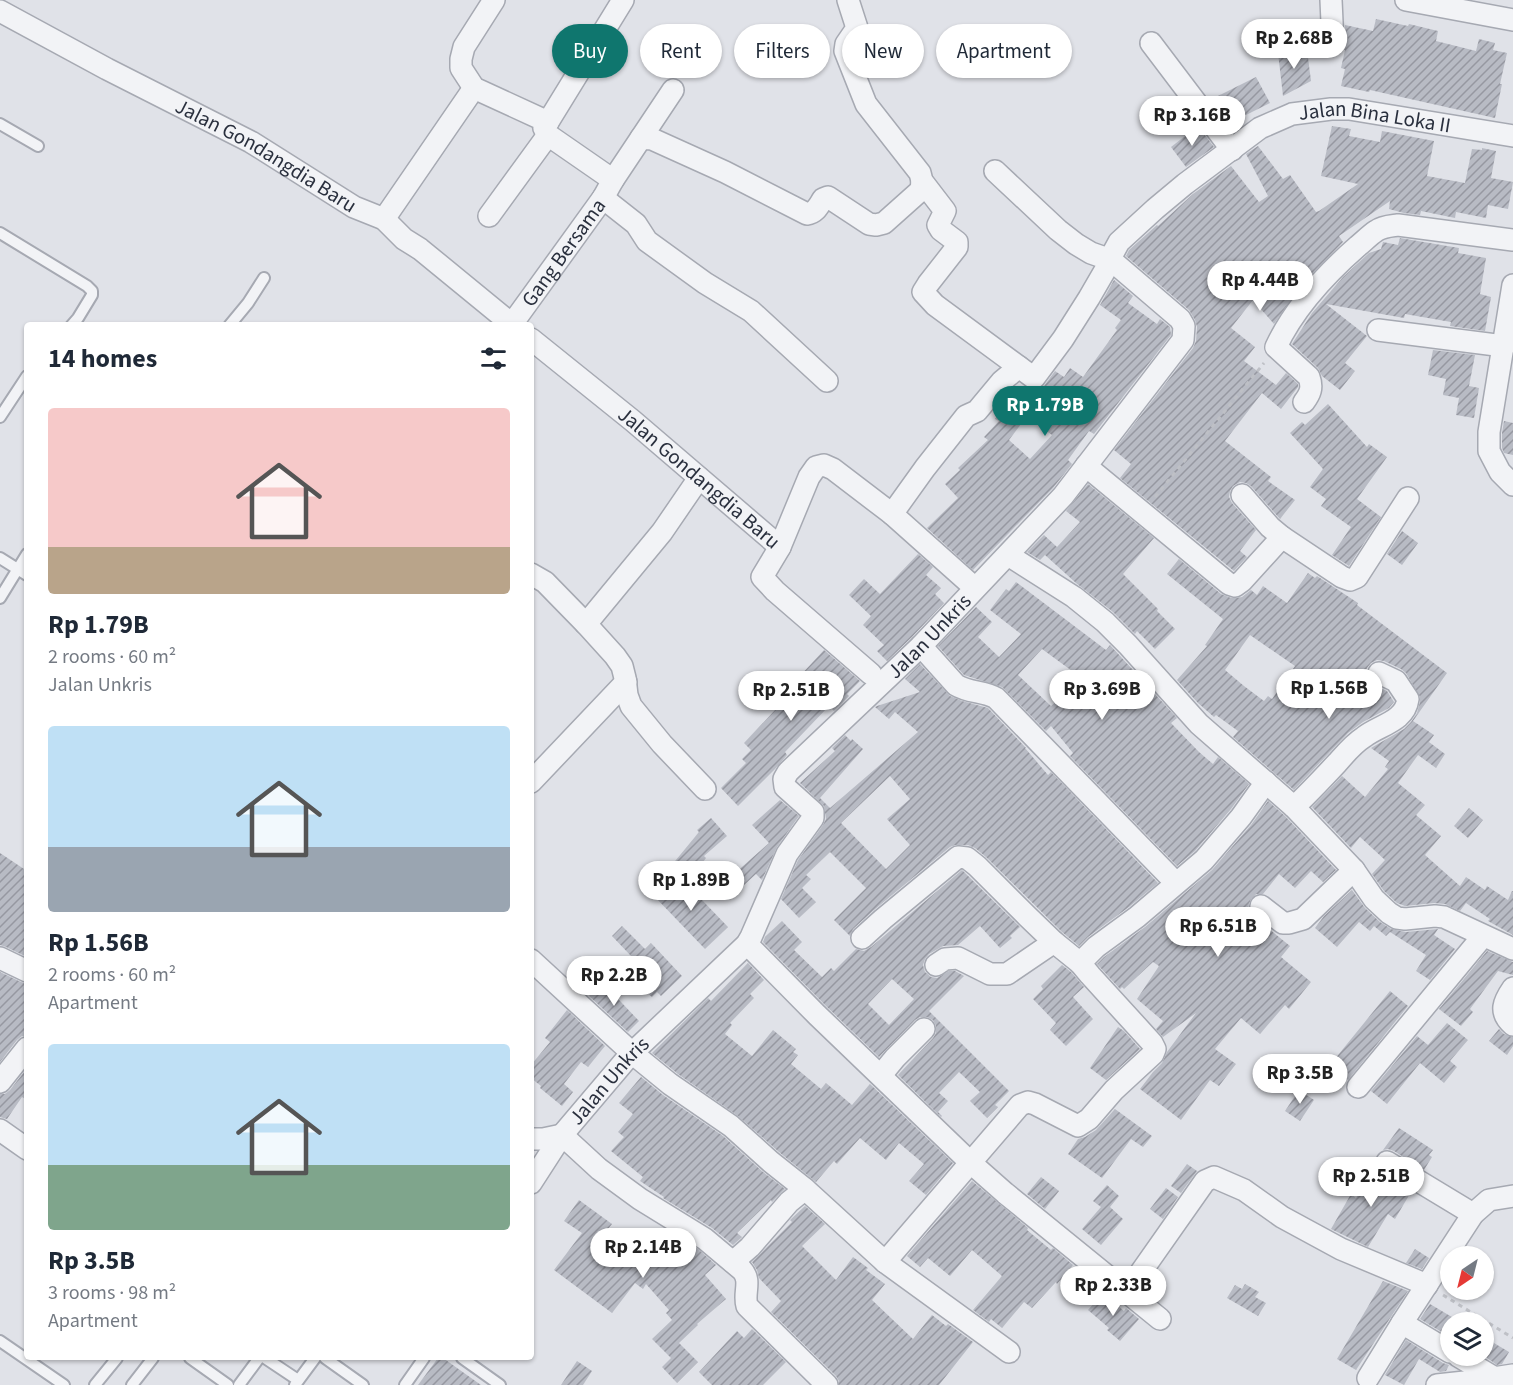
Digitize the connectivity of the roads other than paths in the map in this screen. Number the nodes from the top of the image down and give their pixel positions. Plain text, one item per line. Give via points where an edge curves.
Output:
1 (494, 0) edge
2 (848, 0) edge
3 (1331, 0) edge
4 (1406, 0) edge
5 (620, 1) edge
6 (0, 11) edge
7 (1513, 20) edge
8 (1151, 43) dead end
9 (1334, 44) dead end
10 (474, 88) junction
11 (673, 90) dead end
12 (0, 124) edge
13 (548, 129) junction
14 (1513, 136) edge
15 (641, 138) junction
16 (38, 146) dead end
17 (1232, 150) junction
18 (995, 171) dead end
19 (922, 182) junction
20 (608, 189) junction
21 (489, 216) dead end
22 (384, 219) junction
23 (0, 233) edge
24 (1513, 240) edge
25 (1111, 260) junction
26 (264, 278) dead end
27 (1513, 285) edge
28 (487, 317) edge
29 (73, 322) edge
30 (233, 322) edge
31 (503, 322) edge
32 (515, 322) edge
33 (1378, 330) dead end
34 (534, 341) edge
35 (1504, 346) junction
36 (1019, 368) junction
37 (24, 381) edge
38 (827, 381) dead end
39 (1304, 402) dead end
40 (0, 417) edge
41 (1086, 465) junction
42 (699, 478) junction
43 (1513, 485) edge
44 (1242, 495) dead end
45 (1408, 498) dead end
46 (892, 514) junction
47 (1282, 537) junction
48 (780, 547) junction
49 (1008, 555) junction
50 (0, 558) edge
51 (22, 572) edge
52 (534, 576) edge
53 (975, 588) junction
54 (0, 598) edge
55 (586, 624) junction
56 (921, 646) junction
57 (1379, 673) dead end
58 (870, 674) dead end
59 (626, 681) junction
60 (534, 779) edge
61 (1266, 782) junction
62 (705, 789) dead end
63 (1294, 807) junction
64 (1354, 870) junction
65 (1176, 883) junction
66 (1261, 906) dead end
67 (1482, 936) junction
68 (862, 938) dead end
69 (1054, 942) junction
70 (747, 944) junction
71 (1513, 949) edge
72 (0, 958) edge
73 (534, 963) edge
74 (1080, 963) junction
75 (936, 966) dead end
76 (24, 970) edge
77 (1513, 988) edge
78 (1513, 1025) edge
79 (924, 1029) dead end
80 (24, 1052) edge
81 (632, 1053) junction
82 (880, 1075) junction
83 (0, 1082) edge
84 (1358, 1087) dead end
85 (0, 1130) edge
86 (562, 1135) junction
87 (534, 1139) edge
88 (24, 1147) edge
89 (971, 1162) junction
90 (1387, 1162) dead end
91 (534, 1179) edge
92 (805, 1189) junction
93 (1513, 1196) edge
94 (1473, 1214) junction
95 (733, 1262) junction
96 (885, 1262) junction
97 (1427, 1284) junction
98 (1127, 1292) junction
99 (1160, 1319) dead end
100 (1402, 1323) junction
101 (0, 1341) edge
102 (1440, 1346) edge
103 (1009, 1352) dead end
104 (24, 1358) edge
105 (28, 1360) edge
106 (115, 1360) edge
107 (151, 1360) edge
108 (193, 1360) edge
109 (257, 1360) edge
110 (260, 1360) edge
111 (313, 1360) edge
112 (328, 1360) edge
113 (423, 1360) edge
114 (465, 1360) edge
115 (1480, 1366) edge
116 (1504, 1377) edge
117 (1368, 1378) dead end
118 (296, 1383) edge
119 (64, 1385) edge
120 (95, 1385) edge
121 (132, 1385) edge
122 (228, 1385) edge
123 (239, 1385) edge
124 (363, 1385) edge
125 (405, 1385) edge
126 (500, 1385) edge
127 (827, 1385) edge
128 (1437, 1385) edge

1 - 10 street via 460,59 461,68
2 - 19 street via 857,28 845,51 866,104 920,173
3 - 9 street
4 - 7 street
5 - 13 street
6 - 22 street, Jalan Gondangdia Baru via 251,141 354,207
8 - 17 street
10 - 13 street
10 - 22 street
11 - 15 street, Gang Bersama
12 - 16 lane
13 - 20 street
13 - 21 street
14 - 17 street, Jalan Bina Loka II via 1331,109 1292,114 1260,128
15 - 19 street via 652,139 725,172 807,214 828,198 868,224 884,223 921,190
15 - 20 street, Gang Bersama
17 - 25 street, Jalan Bina Loka II via 1185,184 1119,242
18 - 25 street, Jalan Unkris via 1076,244
19 - 36 street via 945,211 938,225 957,242 923,292
20 - 32 street, Gang Bersama
20 - 38 street via 647,242 751,310
22 - 28 street, Jalan Gondangdia Baru via 420,249
23 - 29 lane via 92,291
24 - 39 street via 1398,225 1376,230 1326,277 1285,328 1276,347 1309,377 1311,393
25 - 36 street, Jalan Bina Loka II via 1034,378
25 - 41 street, Jalan Unkris via 1180,319 1183,340
26 - 30 lane
27 - 35 street
28 - 31 street, Jalan Gondangdia Baru
33 - 35 street
34 - 42 street, Jalan Gondangdia Baru
35 - 43 street via 1489,451 1500,472
36 - 46 street via 1002,381 977,411 966,416
37 - 40 lane
41 - 47 street via 1229,584 1238,585
41 - 49 street, Jalan Unkris
42 - 48 street, Jalan Gondangdia Baru
42 - 55 street via 662,532
44 - 47 street
45 - 47 street via 1357,577 1350,580
46 - 48 street, Jalan Gondangdia Baru via 833,469 816,467
46 - 53 street, Jalan Gondangdia Baru
48 - 58 street via 762,578
49 - 53 street, Jalan Unkris
49 - 61 street via 1105,622 1199,724
50 - 51 lane
51 - 54 lane
52 - 55 street
53 - 56 street, Jalan Unkris
55 - 59 street via 615,656
56 - 65 street via 956,685 996,698
56 - 70 street, Jalan Unkris via 788,772 785,787 813,812 813,818 787,854
57 - 63 street via 1396,681 1408,699 1407,707 1395,720 1364,736
59 - 60 street
59 - 62 street via 635,712
61 - 63 street
61 - 65 street via 1204,860
63 - 64 street
64 - 66 street via 1303,919 1283,923
64 - 67 street via 1374,899 1397,918 1444,917
65 - 74 street
67 - 71 street
67 - 84 street
68 - 69 street via 958,856 977,866
69 - 74 street
69 - 75 street via 1007,974 990,975 958,958 945,959
70 - 81 street, Jalan Unkris
70 - 82 street
72 - 76 street
73 - 81 street
74 - 89 street via 1152,1043 1153,1054 1078,1126 1028,1102 1020,1106
77 - 78 street via 1504,1001 1504,1011
79 - 82 street
80 - 83 street
81 - 86 street, Jalan Unkris
81 - 92 street via 731,1126
82 - 89 street
85 - 88 street
86 - 87 street
86 - 91 street
86 - 95 street, Jalan Unkris via 599,1169
89 - 96 street
89 - 98 street
90 - 94 street
92 - 95 street
92 - 96 street
93 - 94 street via 1489,1200
94 - 97 street
95 - 127 street, Jalan Unkris via 747,1275 747,1306
96 - 103 street
97 - 98 street via 1341,1249 1282,1217 1244,1190 1214,1178 1205,1181
97 - 100 street
98 - 99 street
100 - 102 street
100 - 117 street
101 - 104 lane
105 - 119 lane
106 - 120 lane
107 - 121 lane
108 - 122 lane
109 - 123 lane
110 - 118 lane
111 - 118 lane
112 - 124 lane
113 - 125 lane
114 - 126 lane
115 - 116 street
116 - 128 street

